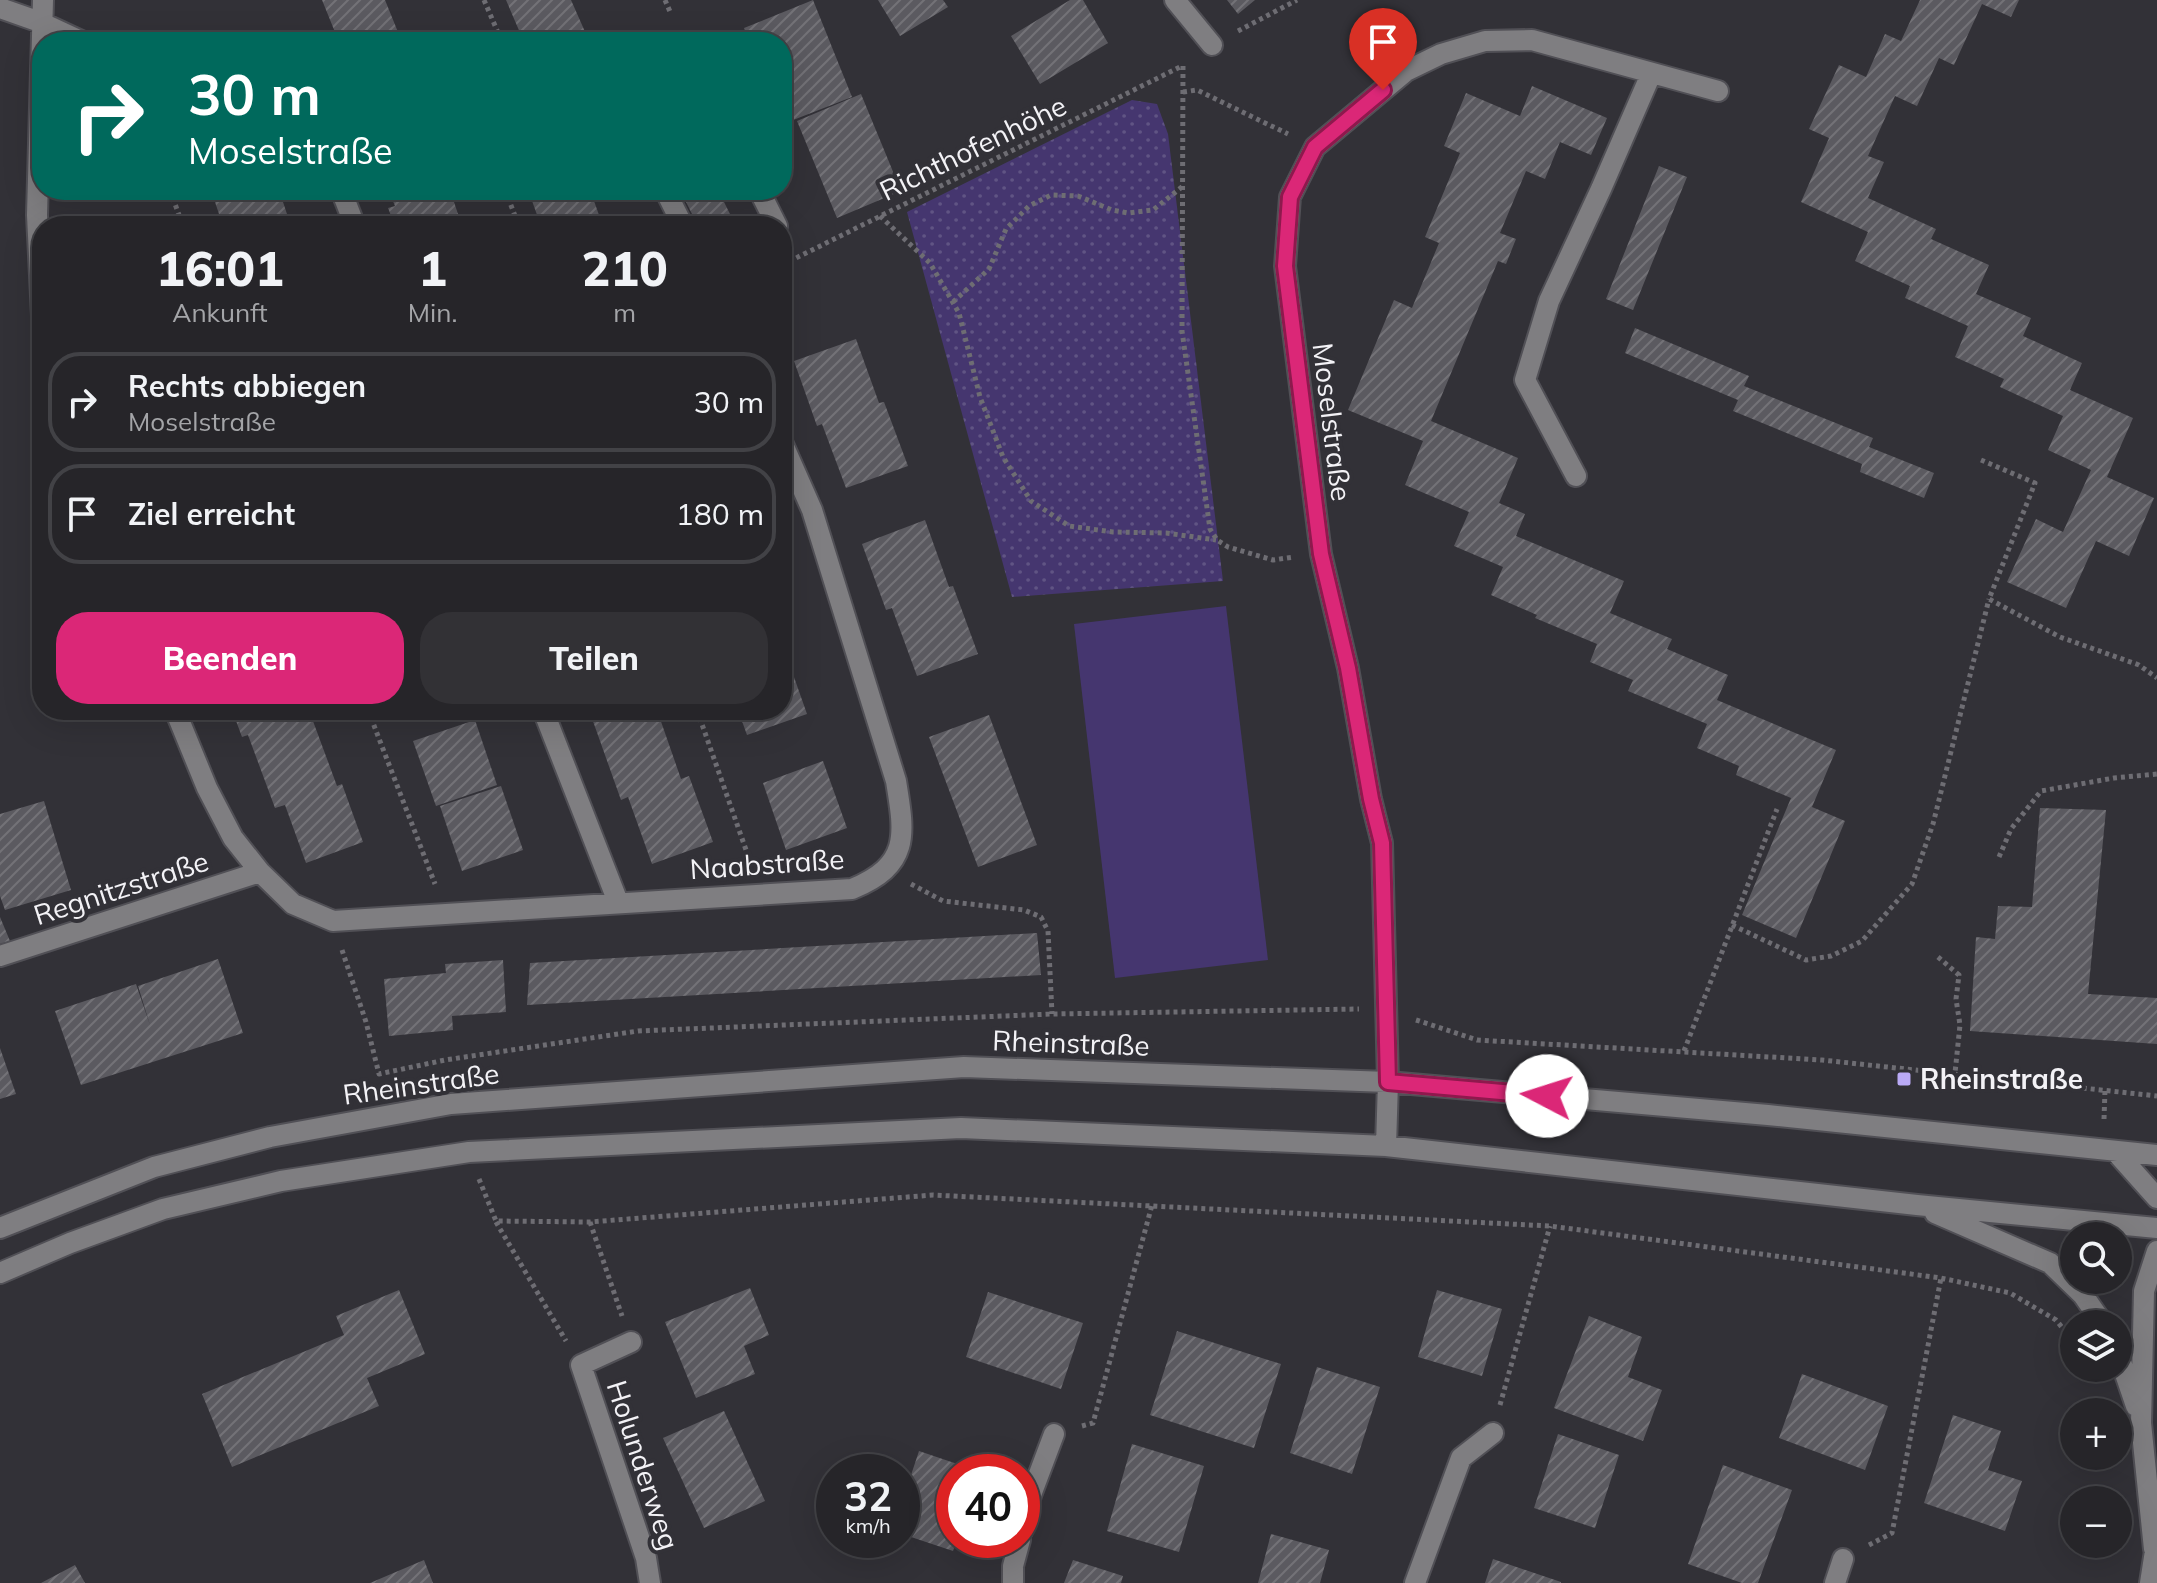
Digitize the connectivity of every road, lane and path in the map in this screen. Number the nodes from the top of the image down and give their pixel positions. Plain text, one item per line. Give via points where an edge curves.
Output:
1 (43, 0) edge
2 (484, 0) edge
3 (1175, 0) edge
4 (0, 8) edge
5 (40, 22) junction
6 (40, 32) edge
7 (62, 32) edge
8 (498, 32) edge
9 (1212, 45) dead end
10 (1651, 74) junction
11 (1718, 91) dead end
12 (1183, 92) junction
13 (1315, 147) junction
14 (1183, 186) junction
15 (880, 216) junction
16 (792, 260) edge
17 (953, 302) junction
18 (1981, 460) dead end
19 (792, 465) edge
20 (1576, 476) dead end
21 (1217, 540) junction
22 (1273, 560) dead end
23 (1989, 599) junction
24 (2157, 678) edge
25 (179, 720) edge
26 (372, 720) edge
27 (547, 720) edge
28 (700, 720) edge
29 (2157, 774) edge
30 (1777, 809) dead end
31 (1999, 857) dead end
32 (895, 859) junction
33 (260, 872) junction
34 (761, 894) junction
35 (618, 902) junction
36 (446, 913) junction
37 (333, 921) junction
38 (1732, 925) junction
39 (0, 956) edge
40 (1938, 957) dead end
41 (1385, 1009) junction
42 (1052, 1014) junction
43 (1684, 1051) junction
44 (1955, 1073) junction
45 (1388, 1082) junction
46 (2157, 1096) edge
47 (1386, 1146) junction
48 (469, 1152) junction
49 (2116, 1152) junction
50 (2157, 1155) edge
51 (2157, 1198) edge
52 (1152, 1204) junction
53 (1917, 1205) junction
54 (496, 1221) junction
55 (590, 1222) junction
56 (1550, 1226) junction
57 (0, 1228) edge
58 (2157, 1228) edge
59 (2157, 1251) edge
60 (0, 1273) edge
61 (1941, 1278) junction
62 (2093, 1310) edge
63 (2060, 1325) edge
64 (631, 1342) joint
65 (581, 1365) junction
66 (2128, 1382) edge
67 (2141, 1423) junction
68 (1493, 1433) joint
69 (1054, 1434) joint
70 (1040, 1471) edge
71 (2156, 1544) edge
72 (1015, 1558) edge
73 (1843, 1559) joint
74 (650, 1583) edge
75 (1013, 1583) edge
76 (1415, 1583) edge
77 (1835, 1583) edge
78 (2150, 1583) edge

1 - 5 street
2 - 8 path
3 - 9 street
4 - 5 street
5 - 6 street
5 - 7 street
10 - 11 street, Moselstraße
10 - 13 street, Moselstraße via 1532,40 1485,41 1406,71
10 - 20 street via 1549,301 1525,380
12 - 13 path via 1197,90
12 - 14 path
12 - 15 path, Richthofenhöhe via 1183,66
13 - 41 street, Moselstraße via 1290,197 1285,266 1321,554 1382,843
14 - 17 path via 1153,210 1128,213 1078,196 1051,195 1029,206 1006,229 989,269
14 - 21 path via 1182,331 1210,529
15 - 16 path, Richthofenhöhe
15 - 17 path via 930,263
17 - 21 path via 1003,457 1031,501 1069,526
18 - 23 path via 2035,483
19 - 32 street via 812,510 896,781 902,817
21 - 22 path
23 - 24 path via 2060,637 2139,665
23 - 38 path via 1933,824 1912,884 1862,941 1831,956 1806,960
25 - 33 street, Naabstraße via 213,801
26 - 36 path
27 - 35 street
28 - 34 path
29 - 31 path via 2041,791 2011,829
30 - 38 path
32 - 34 street, Naabstraße via 872,881 852,889
32 - 42 path via 913,886 943,901 1024,910 1041,917 1048,931
33 - 37 street, Naabstraße via 293,904
33 - 39 street, Regnitzstraße
34 - 35 street, Naabstraße
35 - 36 street, Naabstraße
36 - 37 street, Naabstraße
37 - 42 path via 379,1074 638,1031
38 - 43 path
40 - 44 path via 1959,975
41 - 42 path
41 - 43 path via 1477,1040
41 - 45 street, Moselstraße
43 - 44 path
44 - 46 path
45 - 47 street, Moselstraße
45 - 49 street, Rheinstraße
45 - 57 street, Rheinstraße via 964,1067 468,1101 270,1137 154,1167
47 - 48 street via 961,1128
47 - 53 street
48 - 54 path, Holunderweg
48 - 60 street via 281,1181 163,1209
49 - 50 street, Rheinstraße
49 - 51 street
52 - 55 path via 933,1195
52 - 56 path
52 - 69 path via 1093,1423
53 - 58 street
53 - 62 street via 2050,1263
54 - 55 path
54 - 65 path, Holunderweg
55 - 64 path
56 - 61 path
56 - 68 path
59 - 67 street via 2144,1291
61 - 63 path via 2010,1293
61 - 73 path via 1892,1533
64 - 65 street, Holunderweg
65 - 74 street, Holunderweg
66 - 67 street
67 - 71 street
68 - 76 street via 1461,1458
69 - 70 street
71 - 78 street
72 - 75 street
73 - 77 street

